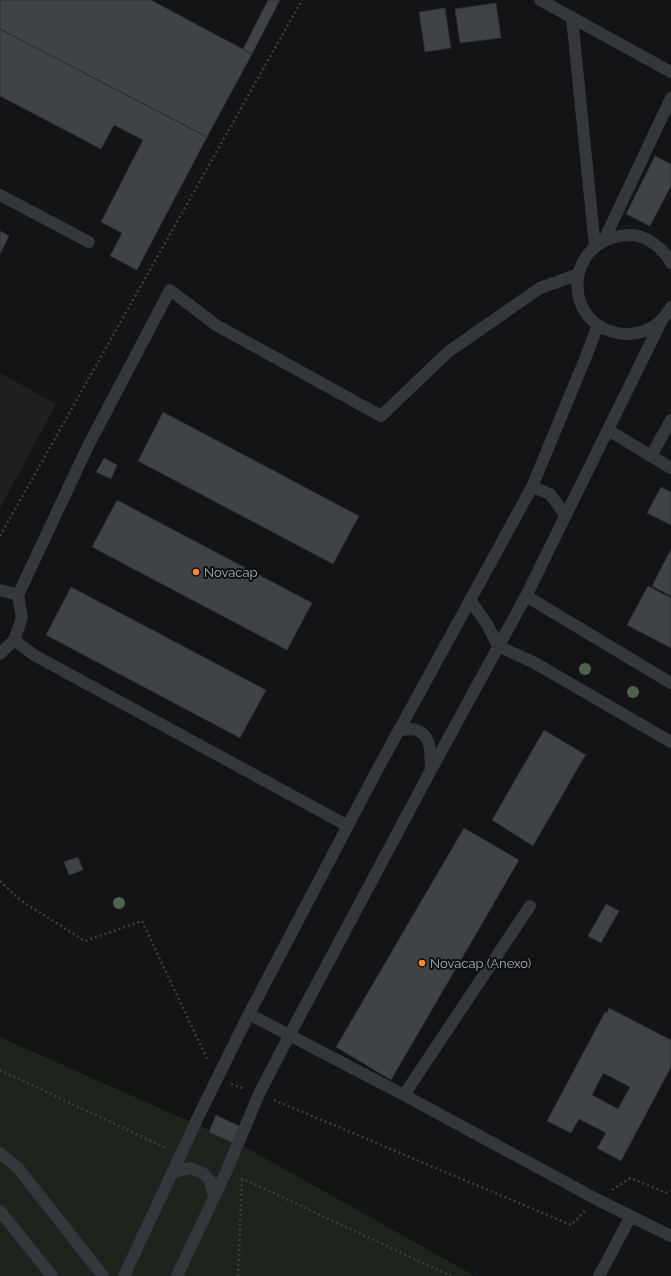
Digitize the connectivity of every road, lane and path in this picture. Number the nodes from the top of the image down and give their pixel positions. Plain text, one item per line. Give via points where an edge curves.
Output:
1 (302, 0) edge
2 (540, 0) edge
3 (572, 17) junction
4 (671, 72) edge
5 (671, 98) edge
6 (0, 195) edge
7 (90, 242) dead end
8 (600, 244) junction
9 (671, 263) edge
10 (579, 274) junction
11 (671, 307) edge
12 (662, 320) junction
13 (598, 325) junction
14 (671, 420) edge
15 (608, 430) junction
16 (652, 456) junction
17 (671, 468) edge
18 (532, 487) junction
19 (566, 516) junction
20 (0, 536) edge
21 (0, 590) edge
22 (18, 595) junction
23 (526, 596) junction
24 (470, 600) junction
25 (14, 640) junction
26 (498, 646) junction
27 (0, 654) edge
28 (671, 683) edge
29 (400, 730) junction
30 (671, 742) edge
31 (431, 770) junction
32 (348, 826) junction
33 (0, 881) edge
34 (530, 906) dead end
35 (249, 1014) junction
36 (289, 1036) junction
37 (0, 1070) edge
38 (216, 1079) junction
39 (259, 1094) junction
40 (404, 1095) junction
41 (0, 1153) edge
42 (181, 1155) junction
43 (226, 1172) junction
44 (172, 1174) junction
45 (242, 1179) junction
46 (671, 1191) edge
47 (214, 1196) junction
48 (598, 1200) junction
49 (0, 1211) edge
50 (631, 1216) junction
51 (671, 1236) edge
52 (52, 1276) edge
53 (103, 1276) edge
54 (124, 1276) edge
55 (177, 1276) edge
56 (238, 1276) edge
57 (451, 1276) edge
58 (599, 1276) edge

1 - 20 path
2 - 3 lane
3 - 4 lane
3 - 8 lane
5 - 8 lane
6 - 7 lane
8 - 9 lane via 618,236 633,235 647,239 659,247
8 - 10 lane via 585,259
10 - 13 lane via 580,302 587,315
10 - 22 lane via 540,288 448,352 381,416 216,325 170,290 88,446
11 - 12 lane
12 - 13 lane via 648,330 631,334 613,333
12 - 15 lane
13 - 18 lane
14 - 16 lane
15 - 16 lane
15 - 19 lane
16 - 17 lane
18 - 19 lane via 550,494
18 - 24 lane
19 - 23 lane
21 - 22 lane
22 - 25 lane via 22,618
23 - 26 lane
23 - 28 lane
24 - 26 lane via 487,624
24 - 29 lane
25 - 27 lane
25 - 32 lane via 34,655
26 - 30 lane via 533,662
26 - 31 lane
29 - 31 lane via 415,729 424,734 429,743
29 - 32 lane
31 - 36 lane
32 - 35 lane
33 - 38 path via 20,900 86,941 142,921
34 - 40 lane
35 - 36 lane
35 - 38 lane
36 - 39 lane
36 - 40 lane
37 - 42 path
38 - 39 path
38 - 42 lane
39 - 43 lane
39 - 48 path via 571,1225
40 - 48 lane
41 - 53 lane via 18,1168
42 - 44 lane
43 - 45 path
43 - 47 lane
44 - 47 lane via 190,1168 203,1173 210,1181
44 - 54 lane
45 - 56 path
45 - 57 path
46 - 48 path via 667,1192 630,1178
47 - 55 lane
48 - 50 lane
49 - 52 lane
50 - 51 lane
50 - 58 lane

